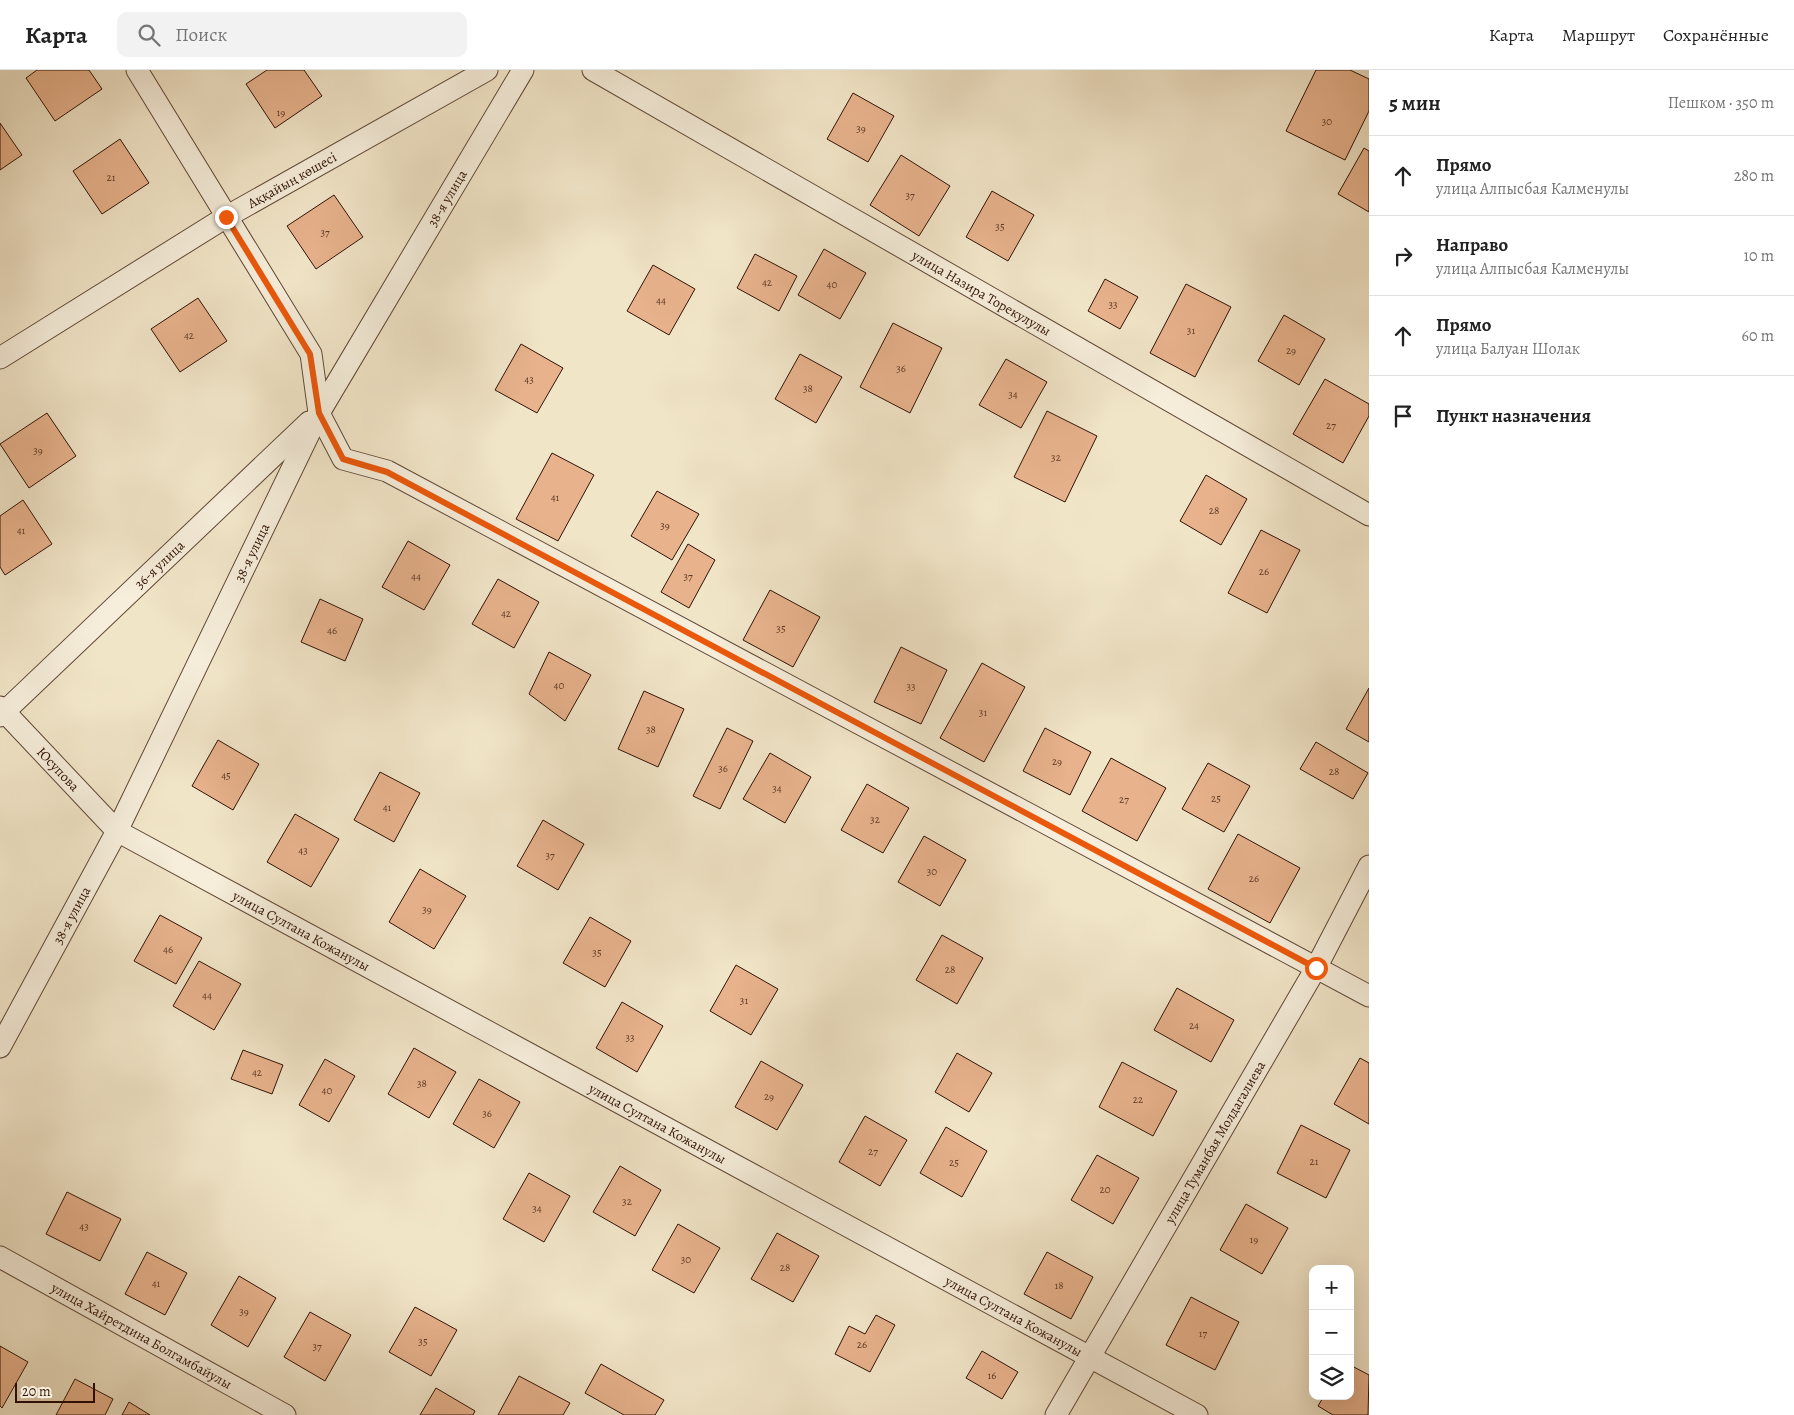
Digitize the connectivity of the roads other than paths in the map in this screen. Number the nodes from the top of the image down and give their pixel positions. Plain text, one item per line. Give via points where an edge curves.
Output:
1 (137, 70) edge
2 (487, 70) edge
3 (523, 70) edge
4 (593, 70) edge
5 (226, 217) junction
6 (0, 358) edge
7 (319, 413) junction
8 (1369, 515) edge
9 (1, 712) edge
10 (117, 831) junction
11 (1369, 866) edge
12 (1316, 968) junction
13 (1369, 996) edge
14 (0, 1047) edge
15 (0, 1257) edge
16 (1088, 1356) junction
17 (285, 1415) edge
18 (1056, 1415) edge
19 (1197, 1415) edge

1 - 5 street
2 - 5 street, Аққайың көшесі
3 - 7 street, 38-я улица
4 - 8 street, улица Назира Торекулулы
5 - 6 street, Аққайың көшесі
5 - 7 street via 310,354
7 - 9 street, 36-я улица
7 - 10 street, 38-я улица
7 - 12 street via 343,459 387,472
9 - 10 street, Юсупова
10 - 14 street, 38-я улица
10 - 16 street, улица Султана Кожанулы
11 - 12 street, улица Туманбая Молдагалиева
12 - 13 street
12 - 16 street, улица Туманбая Молдагалиева
15 - 17 street, улица Хайретдина Болгамбайулы
16 - 18 street, улица Туманбая Молдагалиева
16 - 19 street, улица Султана Кожанулы

